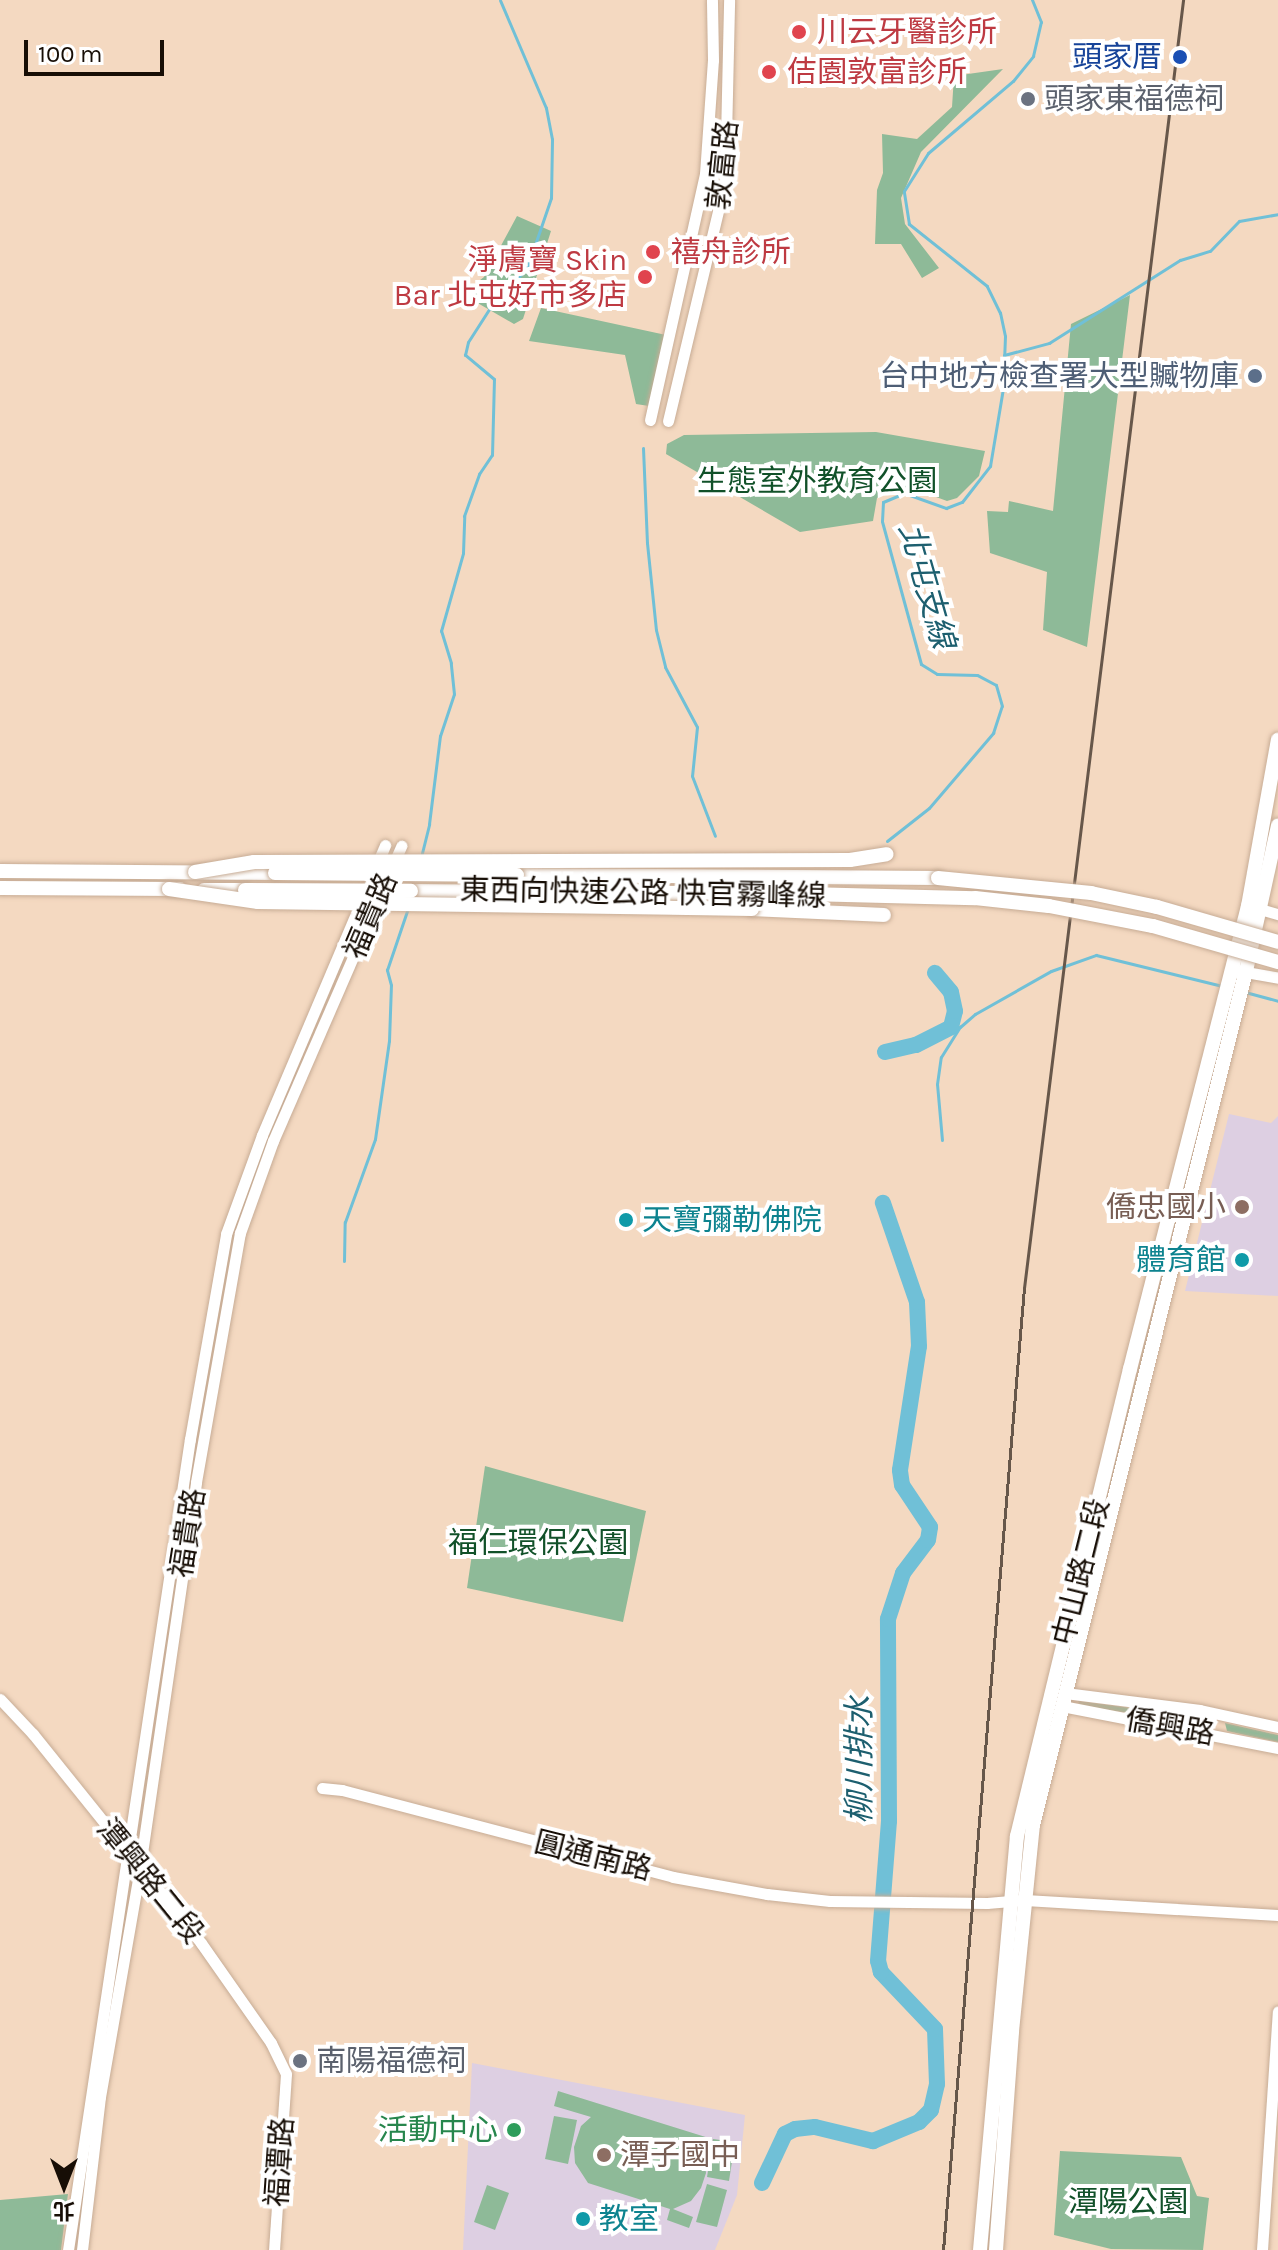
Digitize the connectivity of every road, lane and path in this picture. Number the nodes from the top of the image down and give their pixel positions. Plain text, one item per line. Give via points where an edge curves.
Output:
1 (712, 0) edge
2 (729, 0) edge
3 (650, 420) dead end
4 (668, 421) dead end
5 (1278, 740) edge
6 (1278, 825) edge
7 (385, 845) dead end
8 (401, 846) dead end
9 (887, 854) dead end
10 (0, 871) edge
11 (195, 872) junction
12 (0, 888) edge
13 (169, 889) junction
14 (1255, 907) junction
15 (1278, 914) edge
16 (884, 915) dead end
17 (1278, 942) edge
18 (1278, 962) edge
19 (1238, 971) junction
20 (1278, 978) edge
21 (0, 1699) edge
22 (1064, 1699) junction
23 (1278, 1727) edge
24 (1278, 1748) edge
25 (322, 1788) dead end
26 (127, 1853) junction
27 (140, 1867) junction
28 (1017, 1900) junction
29 (1278, 1915) edge
30 (1278, 2012) edge
31 (286, 2074) joint
32 (68, 2250) edge
33 (82, 2250) edge
34 (274, 2250) edge
35 (980, 2250) edge
36 (996, 2250) edge
37 (1262, 2250) edge

1 - 3 street, 敦富路 via 705,174
2 - 4 street, 敦富路 via 725,182
5 - 14 main road
6 - 14 main road
7 - 26 street, 福貴路 via 262,1135 226,1234
8 - 27 street, 福貴路 via 273,1141 240,1233 196,1482
9 - 11 main road, bridge via 834,861 254,862
10 - 11 main road, 東西向快速公路 快官霧峰線
11 - 17 main road, 東西向快速公路 快官霧峰線, bridge via 976,880 1125,900
12 - 13 main road, 東西向快速公路 快官霧峰線
13 - 16 main road, bridge via 258,902
13 - 18 main road, 東西向快速公路 快官霧峰線, bridge via 975,898 1121,919
14 - 15 street
14 - 19 main road, 中山路二段
19 - 20 street
19 - 22 main road, 中山路二段
19 - 28 main road, 中山路二段 via 1020,1822
21 - 26 street, 潭興路二段
22 - 23 street, 僑興路 via 1200,1710
22 - 24 street, 僑興路
22 - 28 main road, 中山路二段
25 - 28 street, 圓通南路 via 673,1877 767,1894 892,1902
26 - 27 street, 潭興路二段
26 - 32 street, 福貴路
27 - 31 street, 潭興路二段 via 257,2022
27 - 33 street, 福貴路 via 100,2097
28 - 29 street
28 - 35 main road, 中山路二段
28 - 36 main road, 中山路二段
30 - 37 street
31 - 34 street, 福潭路

